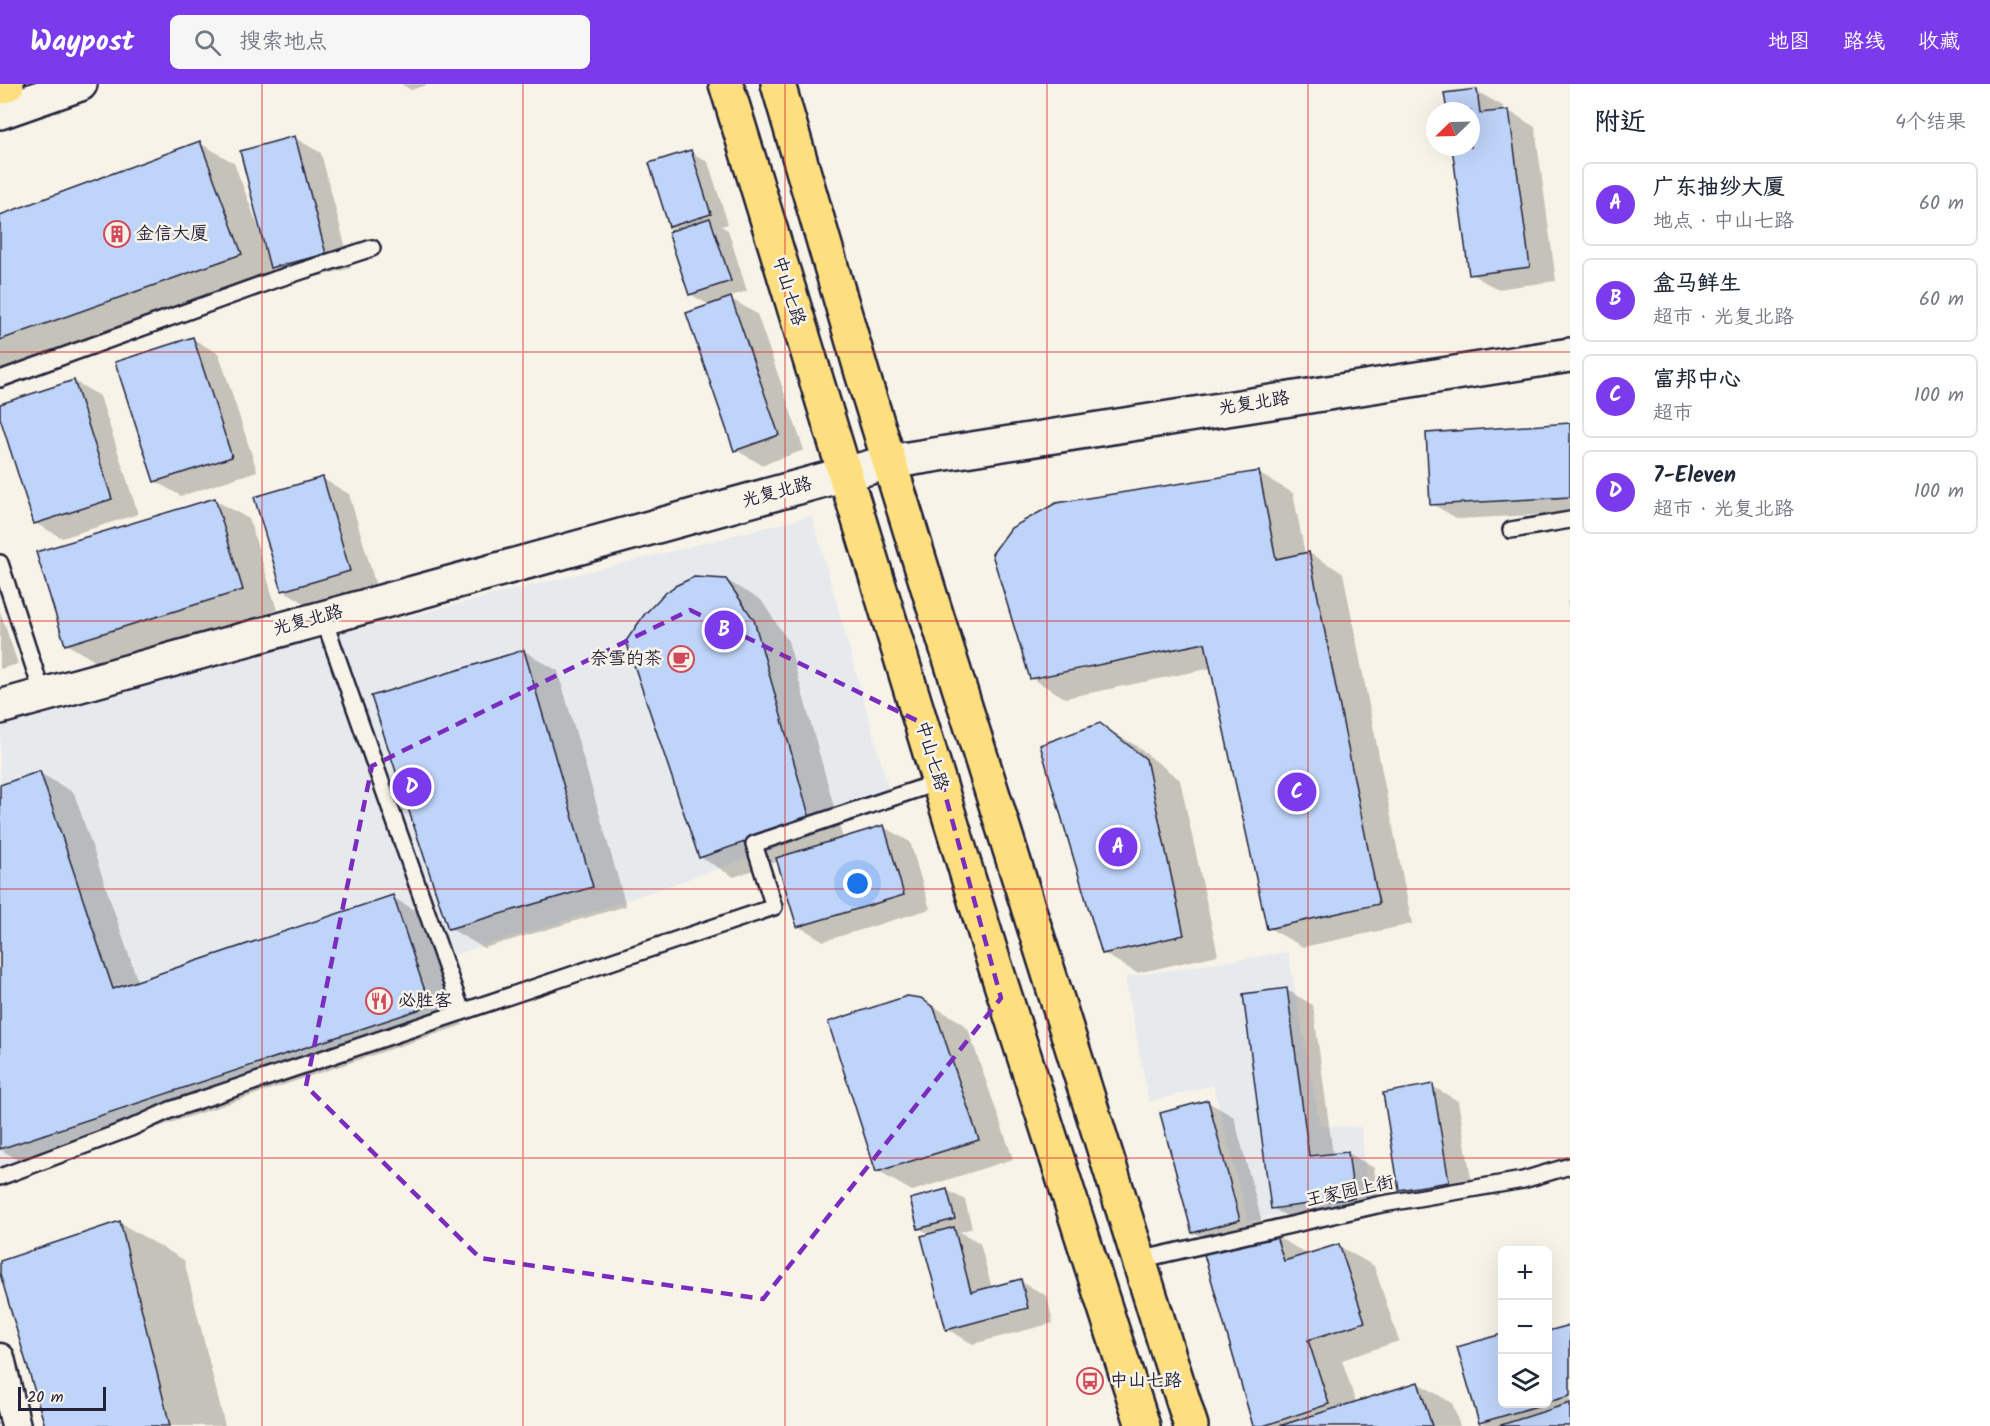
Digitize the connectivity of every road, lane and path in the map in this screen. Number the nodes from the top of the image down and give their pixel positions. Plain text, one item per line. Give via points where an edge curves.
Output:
1 (7, 84) edge
2 (80, 84) edge
3 (726, 84) edge
4 (778, 84) edge
5 (0, 87) edge
6 (0, 112) edge
7 (372, 248) dead end
8 (1570, 355) edge
9 (0, 380) edge
10 (890, 462) junction
11 (845, 474) junction
12 (1570, 520) edge
13 (1511, 530) dead end
14 (0, 563) edge
15 (323, 617) junction
16 (43, 694) junction
17 (0, 707) edge
18 (939, 782) junction
19 (462, 1012) junction
20 (1570, 1166) edge
21 (0, 1177) edge
22 (1139, 1260) junction
23 (0, 1358) edge
24 (16, 1426) edge
25 (1143, 1426) edge
26 (1191, 1426) edge

1 - 5 main road
2 - 6 street
3 - 11 main road, 中山七路
4 - 10 main road
7 - 9 lane
8 - 10 street, 光复北路
10 - 11 street, 光复北路
10 - 22 main road
11 - 15 street, 光复北路
11 - 18 main road, 中山七路
12 - 13 lane
14 - 16 lane
15 - 16 street, 光复北路
15 - 19 lane
16 - 17 street, 光复北路
18 - 19 lane via 754,844 774,907
18 - 25 main road, 中山七路
19 - 21 lane via 170,1110
20 - 22 lane, 王家园上街 via 1523,1180 1377,1205
22 - 26 main road
23 - 24 street

